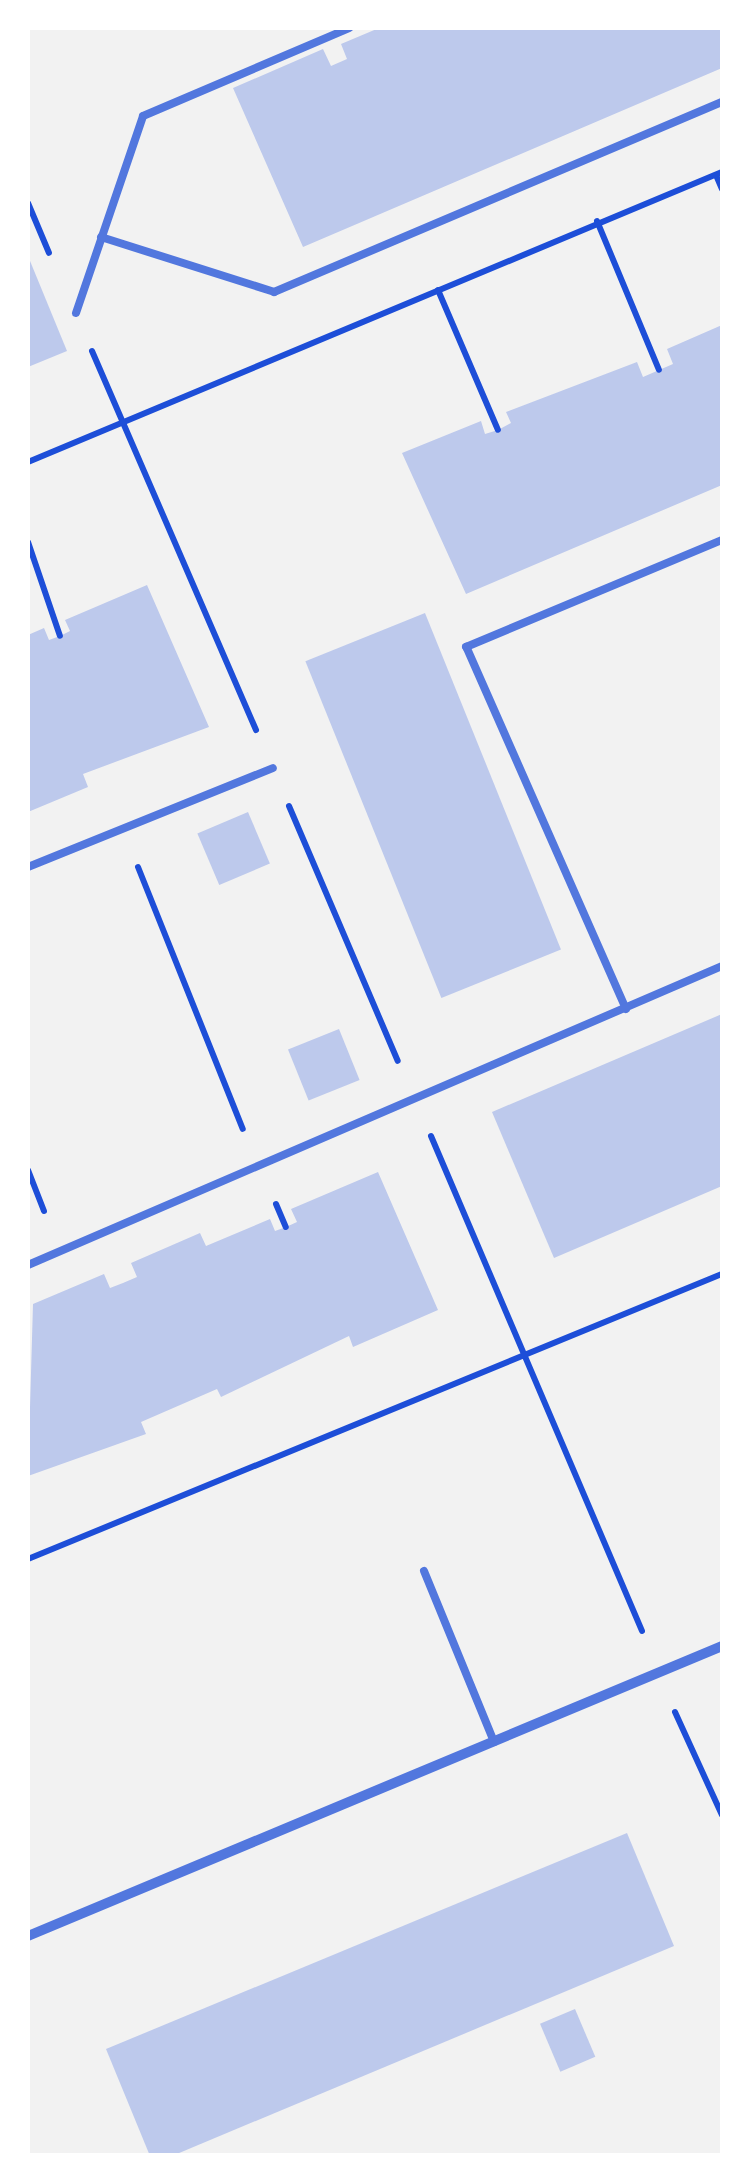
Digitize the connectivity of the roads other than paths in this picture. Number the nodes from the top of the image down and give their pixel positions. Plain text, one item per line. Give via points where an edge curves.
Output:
1 (349, 28) edge
2 (722, 102) edge
3 (102, 238) junction
4 (76, 312) dead end
5 (722, 540) edge
6 (272, 768) road end
7 (28, 867) edge
8 (722, 966) edge
9 (626, 1010) junction
10 (28, 1265) edge
11 (424, 1571) dead end
12 (722, 1646) edge
13 (494, 1742) junction
14 (28, 1936) edge

1 - 3 lane via 143,116
2 - 3 lane via 274,292
3 - 4 lane
5 - 9 lane via 466,648
6 - 7 lane
8 - 9 lane
9 - 10 lane
11 - 13 lane
12 - 13 street
13 - 14 street

